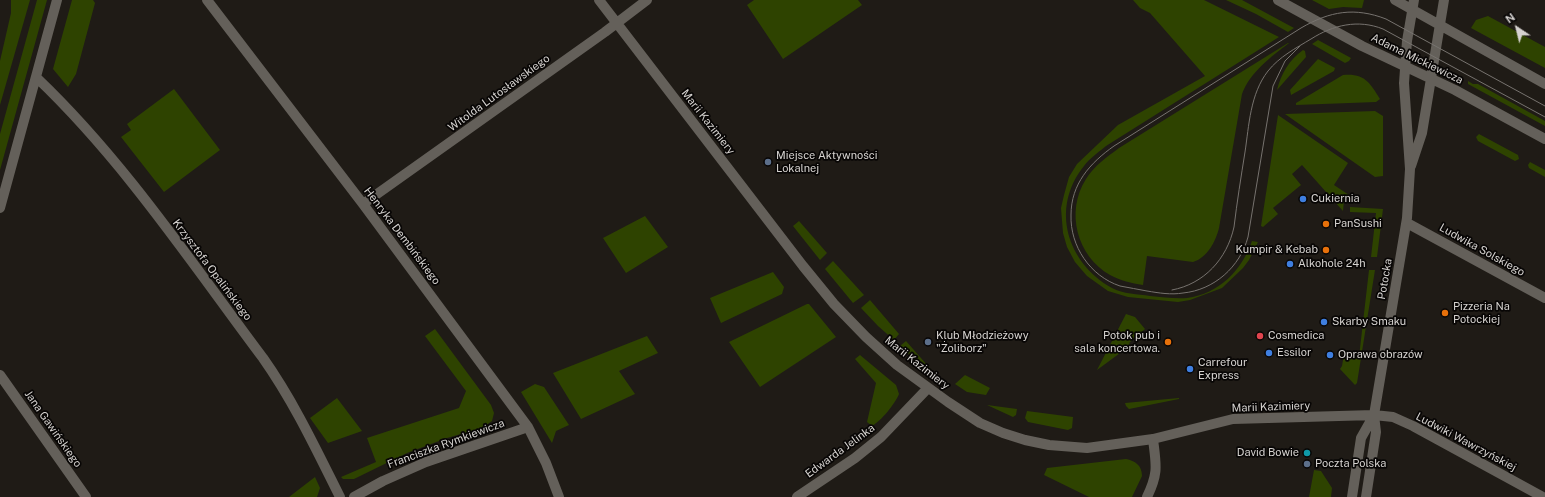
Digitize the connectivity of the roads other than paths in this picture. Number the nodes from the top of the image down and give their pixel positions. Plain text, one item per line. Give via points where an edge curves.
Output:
1 (57, 0) edge
2 (207, 0) edge
3 (599, 0) edge
4 (647, 0) edge
5 (1278, 0) edge
6 (1395, 0) edge
7 (1444, 0) edge
8 (1413, 5) edge
9 (617, 23) junction
10 (1440, 25) junction
11 (1405, 66) junction
12 (37, 78) junction
13 (1431, 78) junction
14 (1545, 84) edge
15 (1545, 139) edge
16 (1410, 169) junction
17 (363, 204) junction
18 (0, 208) edge
19 (1407, 223) junction
20 (1545, 298) edge
21 (0, 375) edge
22 (928, 388) junction
23 (1374, 415) junction
24 (528, 427) junction
25 (1153, 439) junction
26 (86, 497) edge
27 (340, 497) edge
28 (354, 497) edge
29 (559, 497) edge
30 (796, 497) edge
31 (1147, 497) edge
32 (1352, 497) edge
33 (1366, 497) edge
34 (1543, 497) edge

1 - 12 street
2 - 17 street, Henryka Dembińskiego
3 - 9 street, Marii Kazimiery
4 - 9 street, Witolda Lutosławskiego
5 - 11 street, Adama Mickiewicza via 1362,46
6 - 8 street
7 - 10 street, Potocka
8 - 10 street
8 - 11 street, Potocka
9 - 17 street, Witolda Lutosławskiego
9 - 22 street, Marii Kazimiery via 834,304 897,365
10 - 13 street, Potocka
10 - 14 street
11 - 13 street, Adama Mickiewicza
11 - 16 street, Potocka via 1404,104
12 - 18 street
12 - 27 street, Krzysztofa Opalińskiego via 68,108 122,169 263,358 295,406
13 - 15 street, Adama Mickiewicza
13 - 16 street, Potocka via 1422,133
16 - 19 street, Potocka
17 - 24 street, Henryka Dembińskiego
19 - 20 street, Ludwika Solskiego
19 - 23 street, Potocka
21 - 26 street, Jana Gawińskiego
22 - 25 street, Marii Kazimiery via 980,423 1025,440 1087,448
22 - 30 street, Edwarda Jelinka via 881,437 855,458
23 - 25 street, Marii Kazimiery via 1233,419
23 - 32 street, Potocka via 1360,442
23 - 33 street, Potocka via 1376,432
23 - 34 street, Ludwiki Wawrzyńskiej via 1393,417 1413,426
24 - 28 street, Franciszka Rymkiewicza via 426,462
24 - 29 street, Henryka Dembińskiego
25 - 31 street via 1156,471

